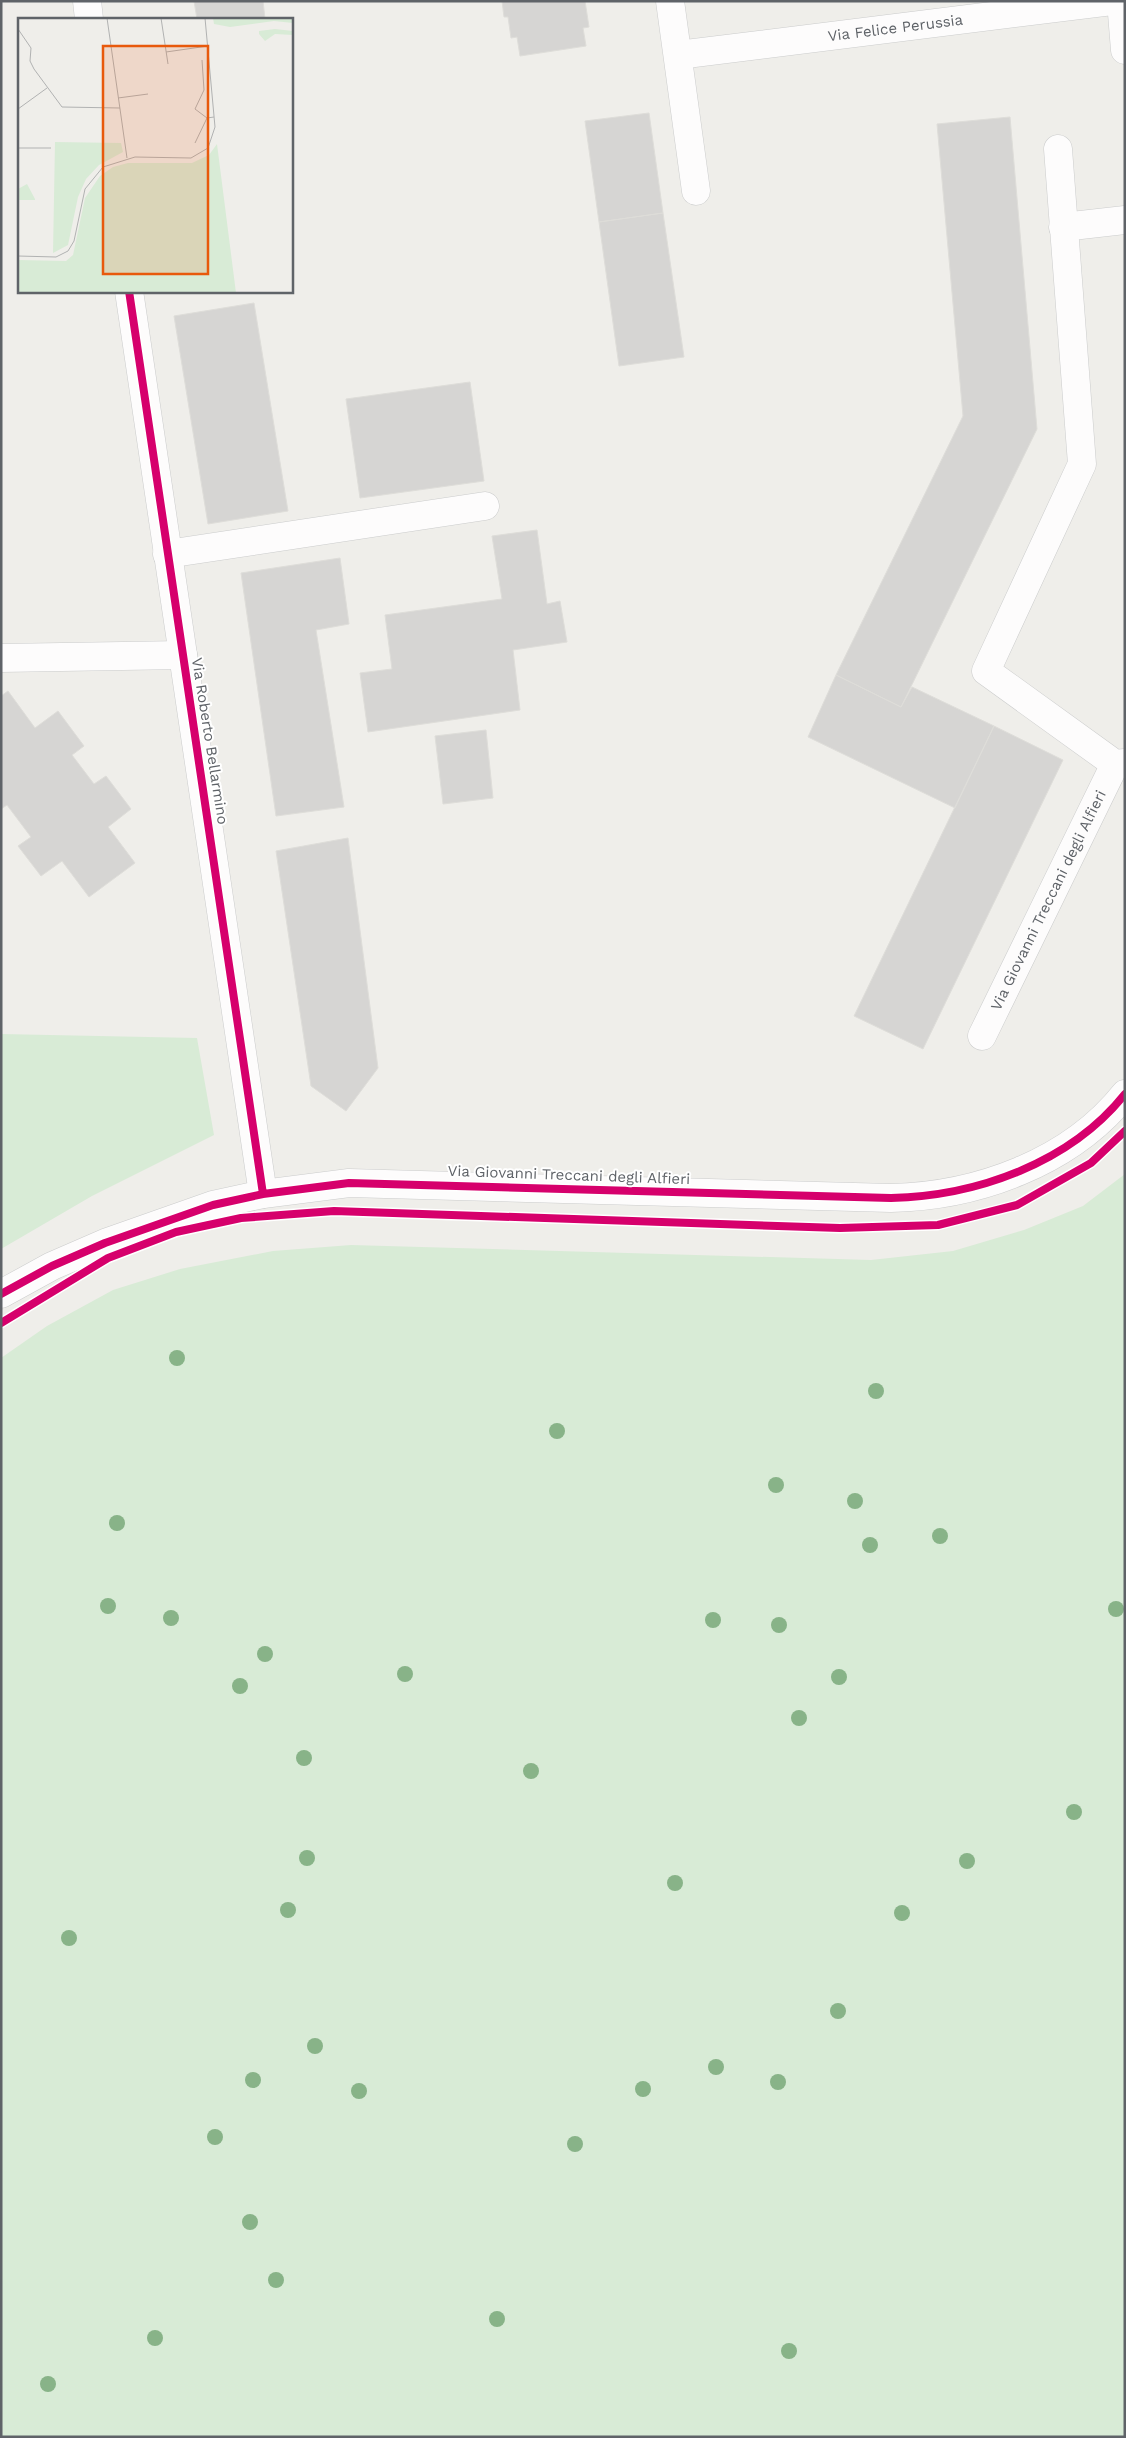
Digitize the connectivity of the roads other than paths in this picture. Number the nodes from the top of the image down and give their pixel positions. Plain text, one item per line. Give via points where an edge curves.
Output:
1 (87, 1) edge
2 (670, 1) edge
3 (1112, 1) edge
4 (1121, 1) edge
5 (89, 18) edge
6 (1125, 50) edge
7 (678, 55) junction
8 (1058, 149) dead end
9 (696, 190) dead end
10 (1125, 220) edge
11 (1063, 227) junction
12 (129, 292) edge
13 (485, 506) dead end
14 (167, 554) junction
15 (183, 655) junction
16 (1, 658) edge
17 (1120, 763) edge
18 (982, 1036) dead end
19 (1125, 1094) edge
20 (263, 1194) junction
21 (1, 1294) edge

1 - 5 street
2 - 7 street
3 - 7 street, Via Felice Perussia
4 - 6 street
7 - 9 street
8 - 11 street, Via Giovanni Treccani degli Alfieri
10 - 11 street
11 - 17 street, Via Giovanni Treccani degli Alfieri via 1082,464 986,672
12 - 14 street, Via Roberto Bellarmino
13 - 14 street
14 - 15 street, Via Roberto Bellarmino
15 - 16 street
15 - 20 street, Via Roberto Bellarmino
17 - 18 street, Via Giovanni Treccani degli Alfieri
19 - 20 street, Via Giovanni Treccani degli Alfieri via 1088,1132 1035,1163 966,1190 920,1198 349,1182
20 - 21 street, Via Giovanni Treccani degli Alfieri via 213,1206 105,1243 52,1266

